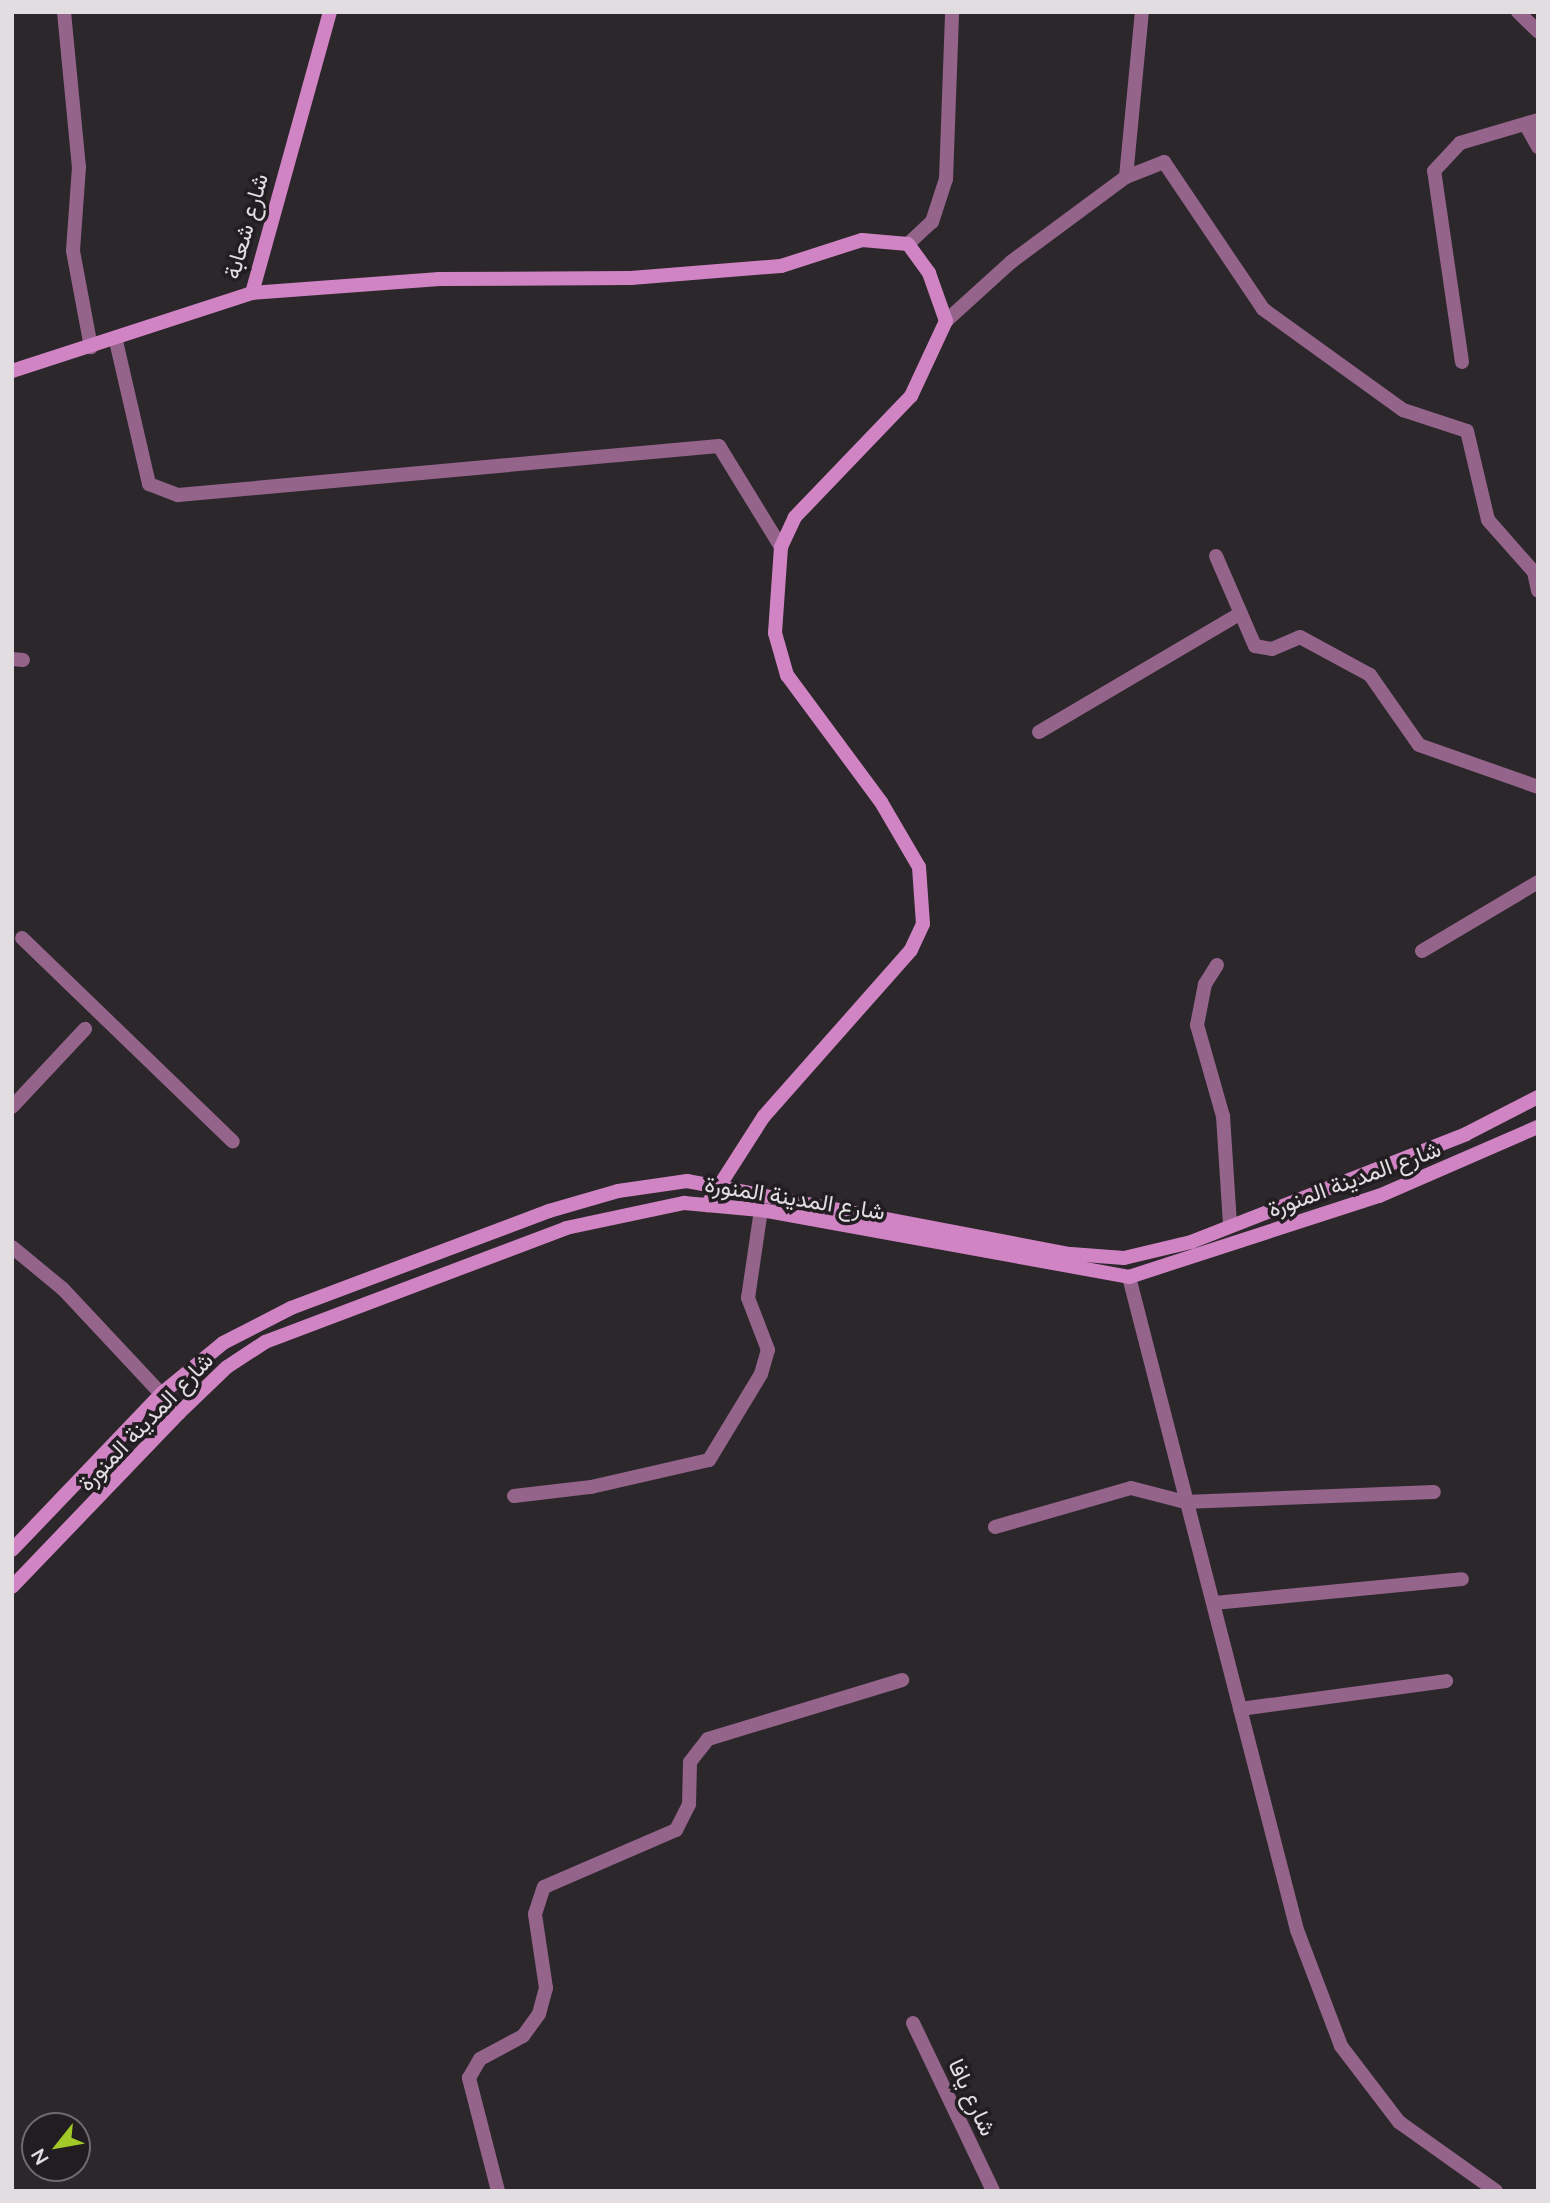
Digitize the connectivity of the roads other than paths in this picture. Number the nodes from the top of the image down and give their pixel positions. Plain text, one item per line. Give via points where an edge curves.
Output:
1 (64, 12) edge
2 (330, 12) edge
3 (951, 12) edge
4 (1142, 12) edge
5 (1518, 12) edge
6 (1538, 31) edge
7 (1532, 123) edge
8 (1538, 147) edge
9 (1126, 177) junction
10 (908, 244) junction
11 (252, 293) junction
12 (946, 321) junction
13 (116, 341) junction
14 (91, 347) junction
15 (1462, 362) dead end
16 (12, 371) edge
17 (781, 547) junction
18 (1216, 556) dead end
19 (1538, 591) edge
20 (1241, 613) junction
21 (1038, 732) dead end
22 (1538, 787) edge
23 (1538, 882) edge
24 (22, 938) dead end
25 (1422, 951) dead end
26 (1217, 965) dead end
27 (85, 1029) dead end
28 (1538, 1097) edge
29 (12, 1107) edge
30 (1538, 1127) edge
31 (233, 1142) dead end
32 (718, 1186) junction
33 (707, 1205) junction
34 (761, 1210) junction
35 (1230, 1224) junction
36 (12, 1247) edge
37 (1129, 1277) junction
38 (161, 1394) junction
39 (179, 1413) junction
40 (1434, 1492) dead end
41 (514, 1496) dead end
42 (1185, 1502) junction
43 (995, 1527) dead end
44 (12, 1550) edge
45 (1462, 1578) dead end
46 (12, 1587) edge
47 (1214, 1603) junction
48 (902, 1680) dead end
49 (1446, 1681) dead end
50 (1240, 1709) junction
51 (913, 2022) dead end
52 (498, 2191) edge
53 (993, 2191) edge
54 (1496, 2191) edge

1 - 14 street via 79,167 73,251
2 - 11 street, شارع شعابة
3 - 10 street via 946,179 932,222
4 - 9 street
5 - 6 street
7 - 8 street
7 - 15 street via 1460,143 1434,171
9 - 12 street via 1011,262
9 - 19 street via 1164,162 1263,309 1403,410 1467,431 1488,520 1534,572
10 - 11 street via 862,240 781,266 631,278 439,279
10 - 12 street via 929,273
11 - 13 street, شارع شعابة
12 - 17 street via 911,396 795,517
13 - 14 street, شارع شعابة
13 - 17 street via 149,484 178,495 719,446
14 - 16 street, شارع شعابة
17 - 32 street via 775,633 787,675 881,802 919,867 923,924 911,950 764,1116
18 - 20 street
20 - 21 street
20 - 22 street via 1255,646 1272,649 1300,637 1370,675 1419,745
23 - 25 street
24 - 31 street
26 - 35 street via 1205,984 1197,1025 1223,1116
27 - 29 street
28 - 35 street, شارع المدينة المنورة via 1465,1134
30 - 37 street, شارع المدينة المنورة via 1379,1196
32 - 33 street
32 - 35 street, شارع المدينة المنورة via 1084,1255 1124,1258 1191,1242
32 - 38 street, شارع المدينة المنورة via 687,1181 618,1191 549,1211 291,1308 223,1343
33 - 34 street, شارع المدينة المنورة
33 - 39 street, شارع المدينة المنورة via 631,1209 566,1228 317,1321 228,1367
34 - 37 street, شارع المدينة المنورة
34 - 41 street via 748,1298 768,1350 761,1374 709,1460 591,1487
36 - 38 street via 63,1289
37 - 42 street
38 - 39 street
38 - 44 street, شارع المدينة المنورة
39 - 46 street, شارع المدينة المنورة
40 - 42 street
42 - 43 street via 1131,1488
42 - 47 street
45 - 47 street
47 - 50 street
48 - 52 street via 708,1739 690,1762 690,1804 676,1830 544,1887 535,1914 546,1988 540,2014 523,2036 480,2059 469,2078
49 - 50 street
50 - 54 street via 1297,1930 1341,2046 1399,2122
51 - 53 street, شارع يافا

